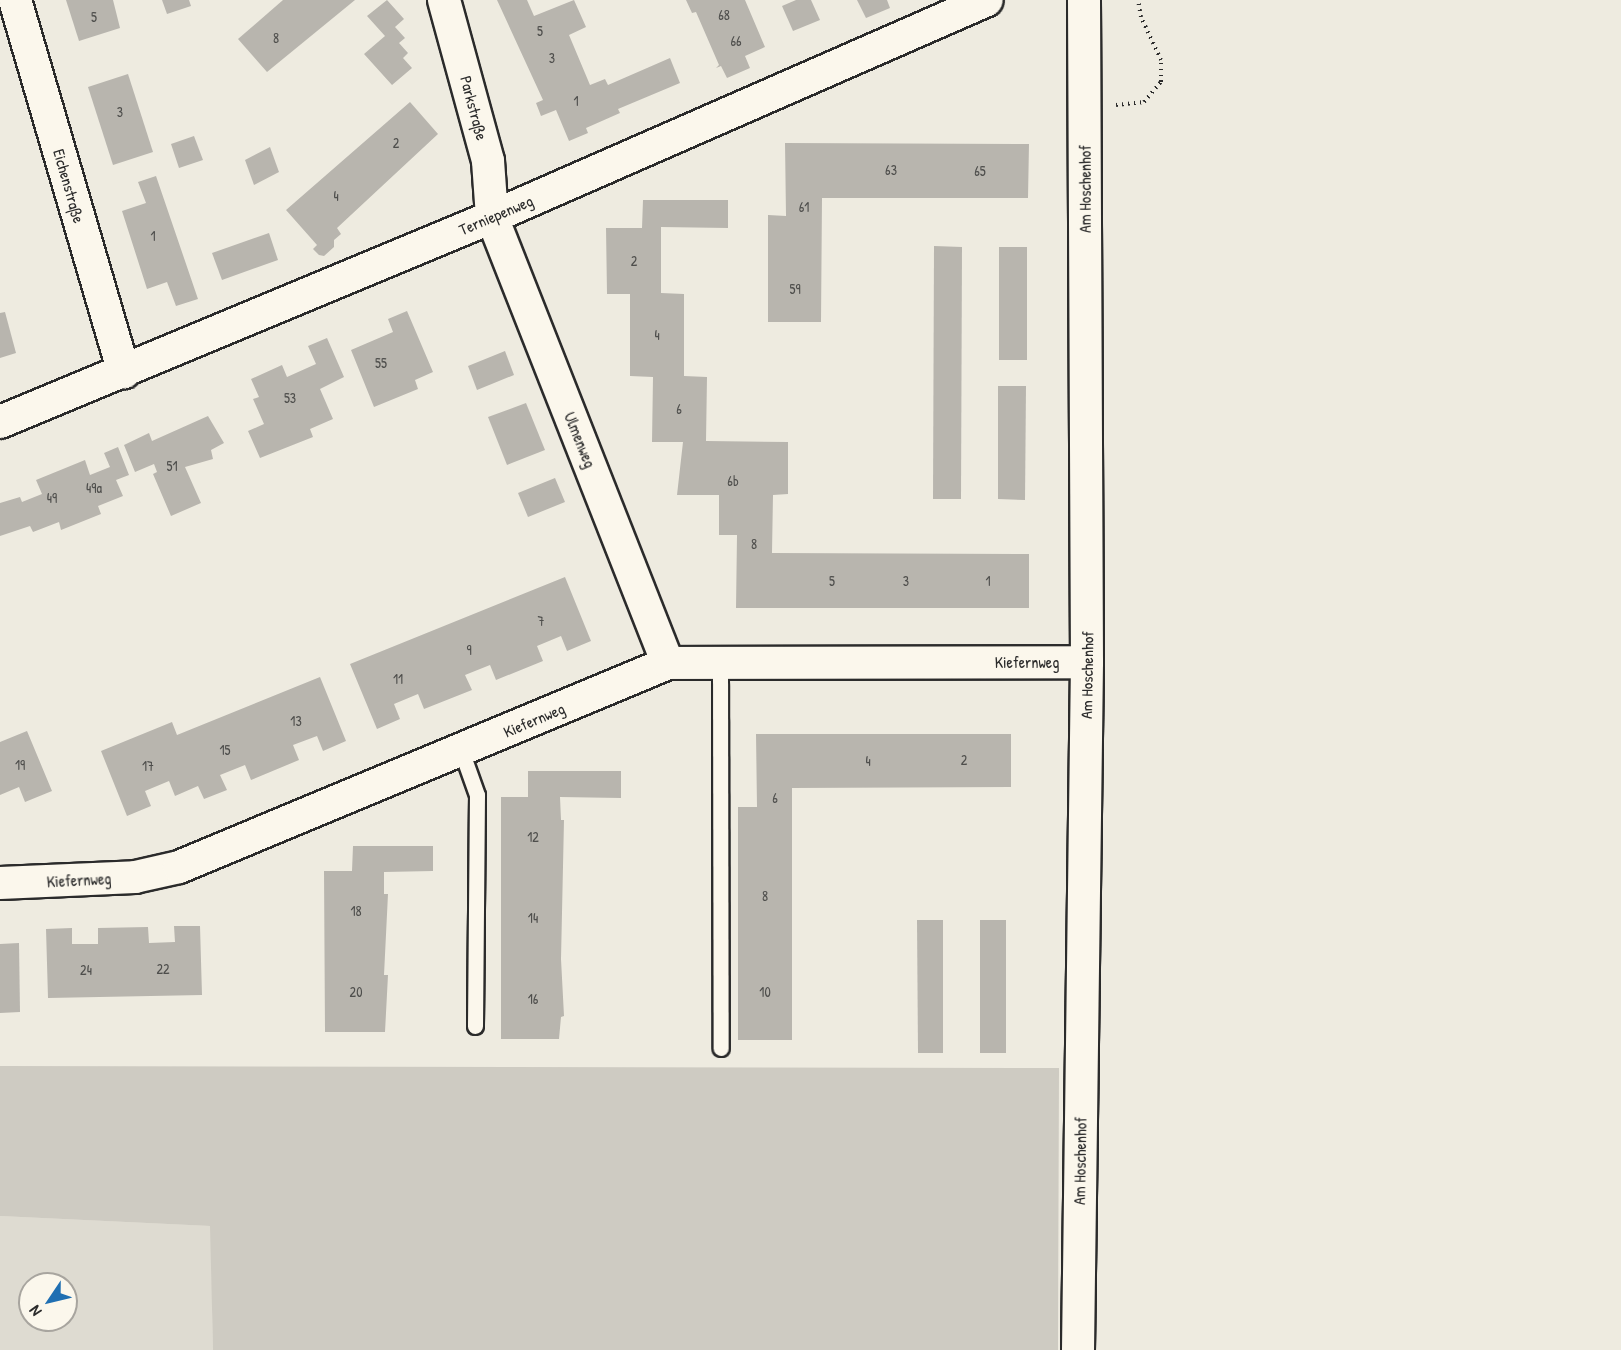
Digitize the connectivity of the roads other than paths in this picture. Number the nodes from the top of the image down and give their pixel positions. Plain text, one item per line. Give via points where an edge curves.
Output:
1 (15, 0) edge
2 (444, 0) edge
3 (987, 0) edge
4 (1084, 0) edge
5 (492, 217) junction
6 (124, 372) junction
7 (0, 422) edge
8 (1087, 662) junction
9 (668, 663) junction
10 (720, 663) junction
11 (461, 750) junction
12 (0, 883) edge
13 (474, 1026) dead end
14 (721, 1048) dead end
15 (1078, 1350) edge

1 - 6 street, Eichenstraße
2 - 5 street, Parkstraße via 488,161
3 - 5 street, Terniepenweg
4 - 8 street, Am Hoschenhof
5 - 6 street, Terniepenweg
5 - 9 street, Ulmenweg
6 - 7 street, Terniepenweg
8 - 10 street, Kiefernweg
8 - 15 street, Am Hoschenhof
9 - 10 street, Kiefernweg
9 - 11 street, Kiefernweg
10 - 14 lane
11 - 12 street, Kiefernweg via 179,867 135,877
11 - 13 lane via 477,795

